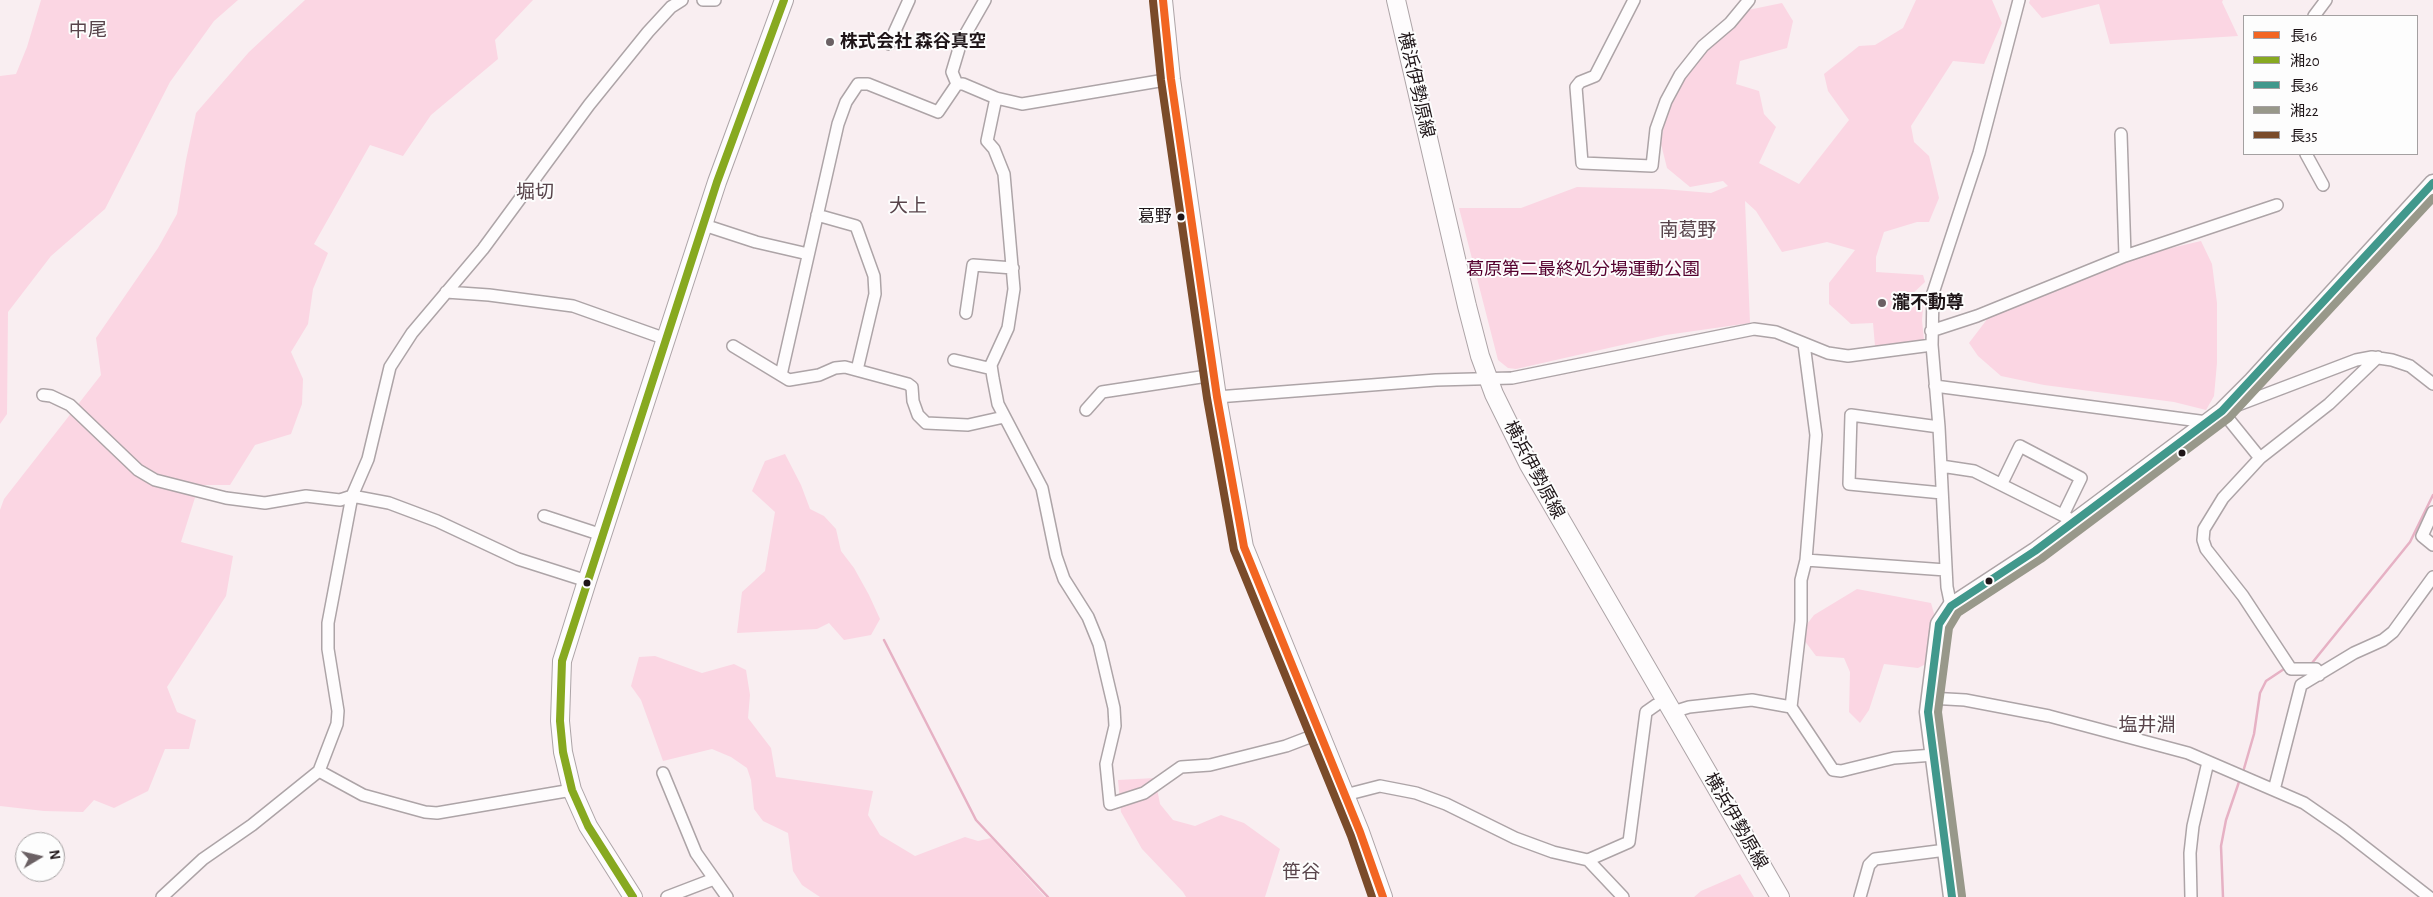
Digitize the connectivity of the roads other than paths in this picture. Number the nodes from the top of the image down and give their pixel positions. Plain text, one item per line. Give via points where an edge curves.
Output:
1 (682, 0) edge
2 (703, 0) edge
3 (715, 0) edge
4 (909, 0) edge
5 (985, 0) edge
6 (1163, 0) edge
7 (1384, 0) edge
8 (1396, 0) edge
9 (1634, 0) edge
10 (1749, 0) edge
11 (2018, 0) edge
12 (2326, 0) edge
13 (781, 1) edge
14 (2315, 15) edge
15 (888, 44) dead end
16 (1171, 78) junction
17 (957, 84) junction
18 (996, 98) junction
19 (2121, 134) dead end
20 (2307, 155) edge
21 (2433, 183) edge
22 (2323, 184) dead end
23 (2277, 205) dead end
24 (817, 215) junction
25 (704, 225) junction
26 (808, 254) junction
27 (2125, 256) junction
28 (1013, 268) junction
29 (446, 292) junction
30 (966, 313) dead end
31 (1931, 331) junction
32 (666, 339) junction
33 (1804, 344) junction
34 (1932, 345) junction
35 (732, 346) dead end
36 (2378, 356) junction
37 (954, 360) dead end
38 (991, 365) junction
39 (857, 370) junction
40 (781, 375) junction
41 (1214, 375) junction
42 (1484, 379) junction
43 (2433, 384) edge
44 (1935, 386) junction
45 (44, 396) dead end
46 (1218, 397) junction
47 (1086, 410) dead end
48 (2222, 410) junction
49 (1004, 417) junction
50 (2207, 422) junction
51 (1939, 427) junction
52 (2260, 458) junction
53 (1941, 466) junction
54 (2002, 483) junction
55 (1942, 493) junction
56 (352, 496) junction
57 (2433, 512) edge
58 (544, 516) dead end
59 (2069, 518) junction
60 (602, 535) junction
61 (2433, 545) edge
62 (1806, 560) junction
63 (1946, 570) junction
64 (2433, 577) edge
65 (587, 581) junction
66 (1951, 606) junction
67 (2319, 675) junction
68 (1930, 698) junction
69 (1656, 705) junction
70 (1790, 706) junction
71 (1673, 712) junction
72 (1320, 733) junction
73 (1934, 755) junction
74 (2208, 762) junction
75 (320, 770) junction
76 (663, 773) dead end
77 (572, 790) junction
78 (2274, 790) junction
79 (1345, 795) junction
80 (1946, 850) junction
81 (1588, 860) junction
82 (714, 880) junction
83 (162, 897) edge
84 (633, 897) edge
85 (667, 897) edge
86 (726, 897) edge
87 (1383, 897) edge
88 (1623, 897) edge
89 (1768, 897) edge
90 (1780, 897) edge
91 (1860, 897) edge
92 (1952, 897) edge
93 (2191, 897) edge
94 (2429, 897) edge

1 - 29 street via 670,7 648,32 589,105 483,249
2 - 3 street
4 - 15 street
5 - 17 street via 961,42 952,72
6 - 16 main road
7 - 42 main road, 横浜伊勢原線 via 1456,306
8 - 42 main road, 横浜伊勢原線
9 - 10 street via 1595,76 1576,87 1582,163 1652,166 1656,129 1680,76 1703,46 1730,23
11 - 31 street via 1979,153 1933,293
12 - 14 street
13 - 25 main road
16 - 18 street via 1022,104
16 - 41 main road
17 - 18 street
17 - 24 street via 938,112 878,87 858,84 841,113
18 - 28 street via 987,141 1001,162 1004,174
19 - 27 street
20 - 22 street
21 - 48 street via 2252,382
23 - 27 street
24 - 26 street
24 - 39 street via 856,226 874,276 875,294
25 - 26 street
25 - 32 main road
26 - 40 street
27 - 31 street via 1977,316
28 - 30 street via 973,265
28 - 38 street via 1009,325
29 - 32 street via 573,306
29 - 56 street via 412,332 390,367 368,459
31 - 34 street
32 - 60 main road
33 - 34 street via 1848,356
33 - 42 street via 1776,332 1754,329 1512,378
33 - 62 street via 1816,435
34 - 44 street
35 - 40 street
36 - 43 street via 2410,366
36 - 48 street via 2356,360
36 - 52 street via 2329,404
37 - 38 street via 988,368
38 - 49 street via 998,404
39 - 40 street via 835,368 819,375 789,380
39 - 49 street via 912,387 918,415 926,423 968,425
41 - 46 main road
41 - 47 street via 1102,392
42 - 46 street
42 - 69 main road, 横浜伊勢原線 via 1526,482
42 - 71 main road, 横浜伊勢原線 via 1529,465
44 - 50 street
44 - 51 street
45 - 56 street via 70,405 138,470 155,480 226,498 264,503 306,496 340,500
46 - 72 main road via 1244,547
48 - 50 street
48 - 52 street
49 - 72 street via 1042,488 1064,579 1088,617 1102,652 1115,726 1106,764 1110,804 1144,793 1181,767 1210,765 1286,746
50 - 59 street
51 - 53 street
51 - 55 street via 1851,415 1849,484
52 - 67 street via 2223,498 2204,529 2203,540 2206,549 2243,596 2291,669 2316,670
53 - 54 street via 1974,471
53 - 55 street
54 - 59 street
54 - 59 street via 2020,446 2081,478
55 - 63 street
56 - 65 street via 417,512 518,559
56 - 75 street via 328,623 337,724
57 - 61 street via 2422,536
58 - 60 street
59 - 66 street via 2035,551
60 - 65 main road
62 - 63 street
62 - 70 street via 1801,580 1801,621
63 - 66 street
64 - 67 street via 2393,632
65 - 77 main road via 566,647 559,690 561,739
66 - 68 street via 1939,624
67 - 78 street via 2301,685 2297,693
68 - 73 street via 1928,712
68 - 74 street via 1965,700 2096,727 2188,753
69 - 81 street via 1646,712 1629,842
69 - 89 main road, 横浜伊勢原線
70 - 71 street via 1752,700 1689,707
70 - 73 street via 1833,770 1894,758
71 - 90 main road, 横浜伊勢原線
72 - 79 main road
73 - 80 street
74 - 78 street
74 - 93 street via 2193,826
75 - 77 street via 363,795 437,813
75 - 83 street via 252,825 203,859
76 - 82 street via 696,853
77 - 84 main road via 588,826
78 - 94 street via 2304,803 2336,824
79 - 81 street via 1380,786 1416,793 1446,804 1514,838
79 - 87 main road
80 - 91 street via 1875,859 1869,865
80 - 92 street
81 - 88 street
82 - 85 street
82 - 86 street

